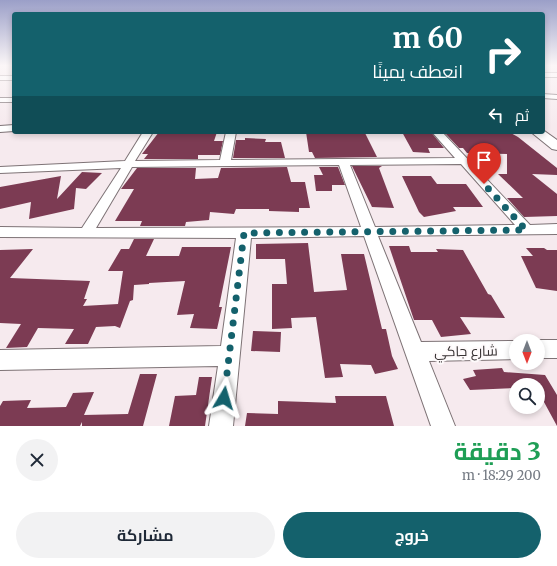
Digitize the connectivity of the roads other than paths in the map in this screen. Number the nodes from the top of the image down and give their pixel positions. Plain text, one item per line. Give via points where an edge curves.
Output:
1 (545, 96) edge
2 (557, 97) edge
3 (0, 100) edge
4 (12, 100) edge
5 (12, 128) edge
6 (0, 129) edge
7 (147, 134) edge
8 (231, 134) edge
9 (439, 134) edge
10 (540, 134) edge
11 (557, 146) edge
12 (343, 161) junction
13 (464, 161) junction
14 (225, 163) junction
15 (128, 164) junction
16 (0, 170) edge
17 (557, 229) edge
18 (526, 230) junction
19 (369, 231) junction
20 (0, 232) edge
21 (86, 232) junction
22 (244, 233) junction
23 (545, 349) edge
24 (557, 349) edge
25 (509, 350) edge
26 (416, 352) junction
27 (229, 356) junction
28 (0, 360) edge
29 (221, 426) edge
30 (443, 426) edge

1 - 2 street
3 - 4 street
5 - 6 street
7 - 15 street
8 - 14 street
9 - 13 street
10 - 11 street
12 - 13 street
12 - 14 street
12 - 19 street
13 - 18 street
14 - 15 street
15 - 16 street
15 - 21 street
17 - 18 street
18 - 19 street
19 - 22 street
19 - 26 street
20 - 21 street
21 - 22 street
22 - 27 street
23 - 24 street
25 - 26 street, شارع جاكي
26 - 30 street
27 - 28 street
27 - 29 street

